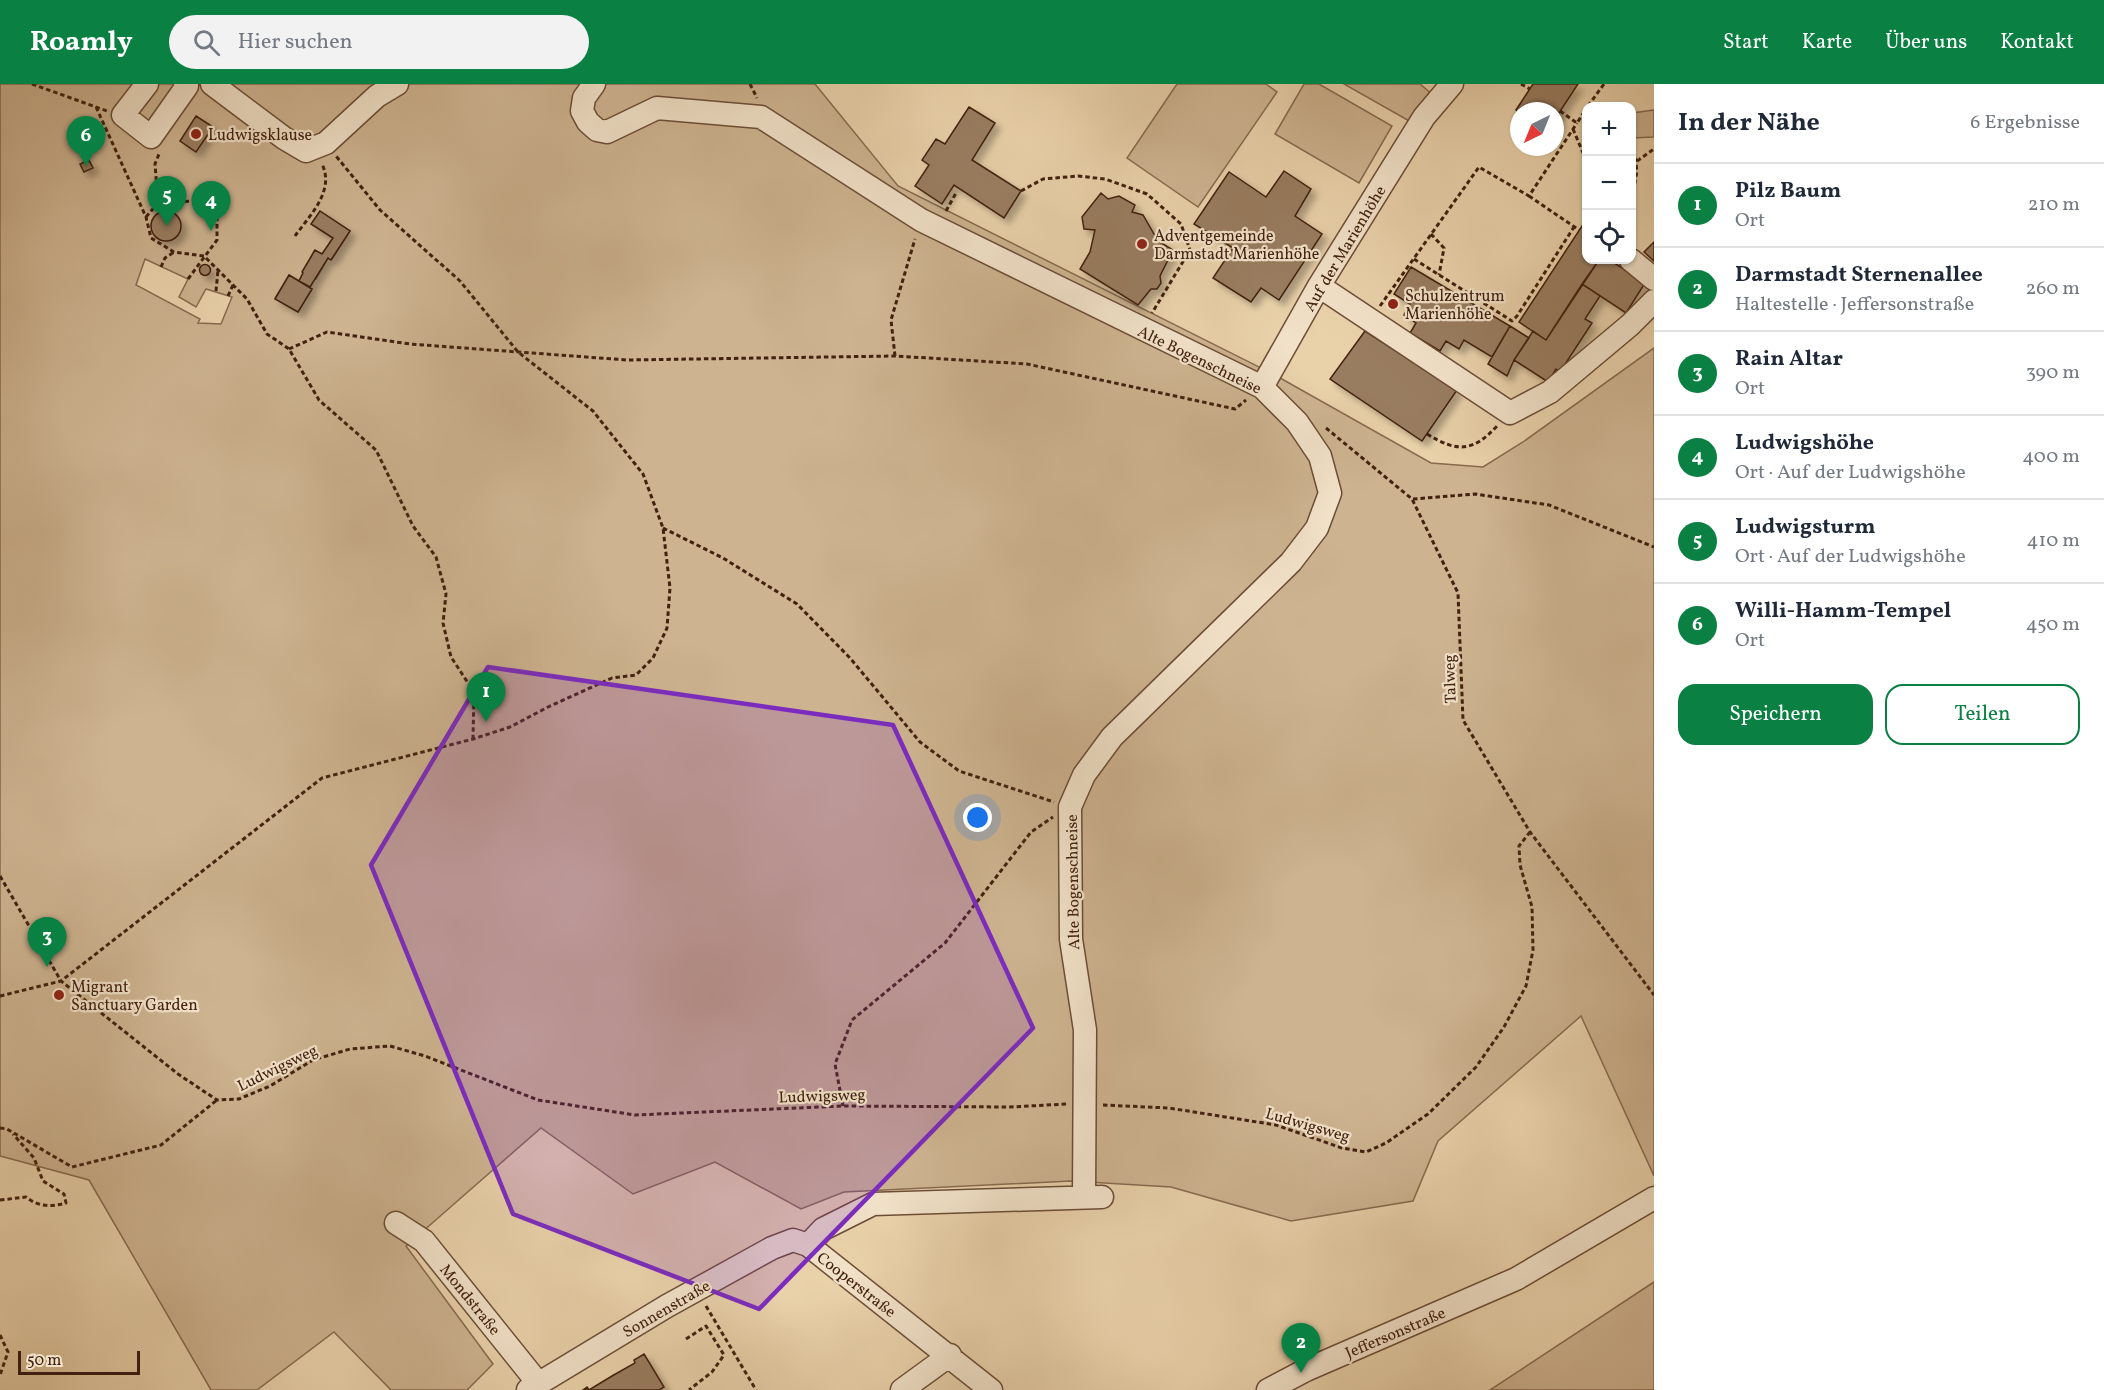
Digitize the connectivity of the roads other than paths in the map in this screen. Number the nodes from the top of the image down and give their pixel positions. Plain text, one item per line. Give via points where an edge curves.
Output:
1 (147, 84) edge
2 (185, 84) edge
3 (212, 84) edge
4 (397, 84) edge
5 (594, 84) edge
6 (1452, 84) edge
7 (1636, 264) edge
8 (1654, 279) edge
9 (1319, 286) junction
10 (1654, 300) edge
11 (1262, 387) junction
12 (1084, 1104) joint
13 (1654, 1198) edge
14 (396, 1223) dead end
15 (808, 1245) junction
16 (950, 1355) junction
17 (533, 1387) edge
18 (902, 1390) edge
19 (992, 1390) edge
20 (1268, 1390) edge

1 - 2 street via 123,115 151,137
3 - 4 street via 306,151 320,146 376,96
5 - 11 street, Alte Bogenschneise via 584,98 582,111 597,130 607,132 657,108 760,117 921,220
6 - 9 street, Auf der Marienhöhe via 1424,117
7 - 8 street
9 - 10 street via 1509,413 1550,392
9 - 11 street, Auf der Marienhöhe
11 - 12 street, Alte Bogenschneise via 1297,422 1320,456 1330,493 1317,528 1291,562 1112,737 1084,775 1070,807 1071,939 1085,1030
12 - 15 street, Cooperstraße via 1093,1196 873,1204 823,1229
13 - 20 street, Jeffersonstraße via 1528,1272
14 - 17 street, Mondstraße via 424,1240
15 - 16 street, Cooperstraße
15 - 17 street, Sonnenstraße via 793,1240 772,1248
16 - 18 street
16 - 19 street, Cooperstraße

